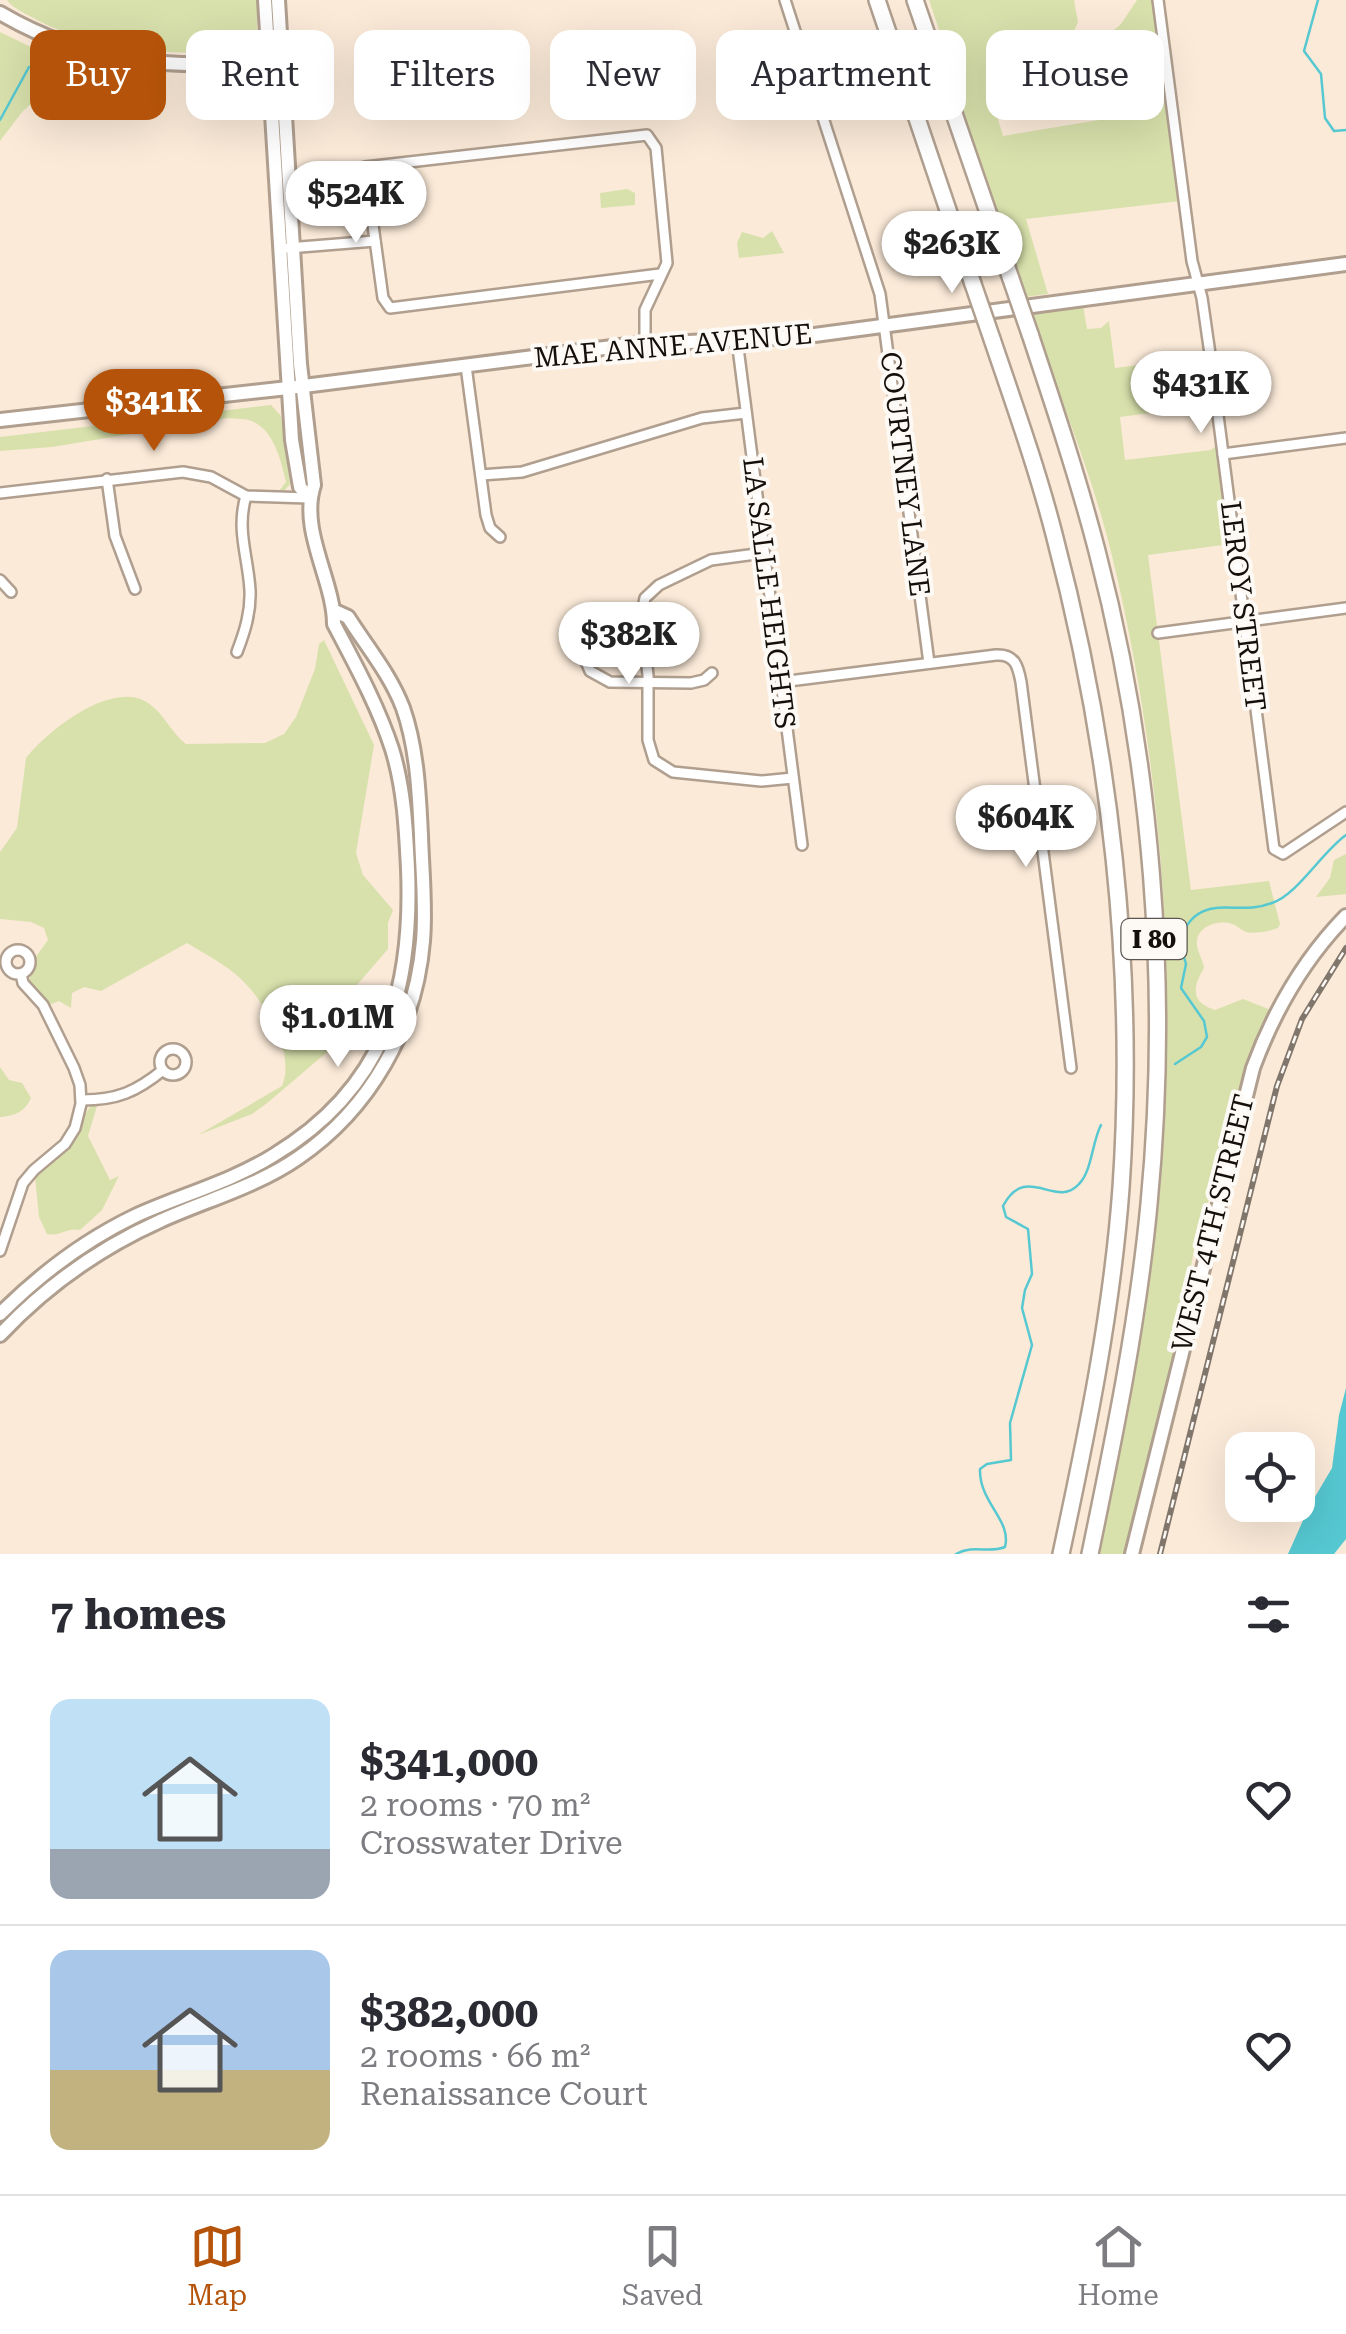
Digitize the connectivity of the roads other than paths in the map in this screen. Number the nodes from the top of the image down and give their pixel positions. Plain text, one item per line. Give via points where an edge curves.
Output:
1 (265, 0) edge
2 (278, 0) edge
3 (786, 0) edge
4 (877, 0) edge
5 (916, 0) edge
6 (1158, 0) edge
7 (0, 13) edge
8 (270, 30) edge
9 (277, 30) edge
10 (186, 65) edge
11 (278, 120) edge
12 (375, 241) junction
13 (286, 248) junction
14 (1346, 264) edge
15 (660, 274) junction
16 (1198, 284) junction
17 (885, 326) junction
18 (737, 340) junction
19 (645, 344) junction
20 (466, 366) junction
21 (295, 387) junction
22 (746, 413) junction
23 (0, 420) edge
24 (1346, 438) edge
25 (1223, 454) junction
26 (481, 475) junction
27 (107, 479) junction
28 (0, 493) edge
29 (246, 496) junction
30 (308, 498) junction
31 (500, 537) dead end
32 (764, 553) junction
33 (0, 580) edge
34 (135, 589) dead end
35 (11, 592) dead end
36 (1346, 608) edge
37 (337, 612) junction
38 (1245, 622) junction
39 (1158, 633) dead end
40 (581, 650) dead end
41 (237, 652) dead end
42 (929, 663) junction
43 (712, 673) dead end
44 (781, 682) junction
45 (649, 683) junction
46 (793, 778) junction
47 (1346, 812) edge
48 (802, 846) dead end
49 (1346, 916) edge
50 (21, 974) dead end
51 (1071, 1068) dead end
52 (163, 1070) dead end
53 (82, 1100) junction
54 (0, 1251) edge
55 (0, 1314) edge
56 (0, 1334) edge
57 (1061, 1554) edge
58 (1090, 1554) edge
59 (1132, 1554) edge

1 - 8 main road
2 - 9 main road
3 - 17 street, COURTNEY LANE
4 - 57 highway, I 80, bridge via 1042,492 1082,650 1108,802 1124,1079 1118,1220 1100,1360
5 - 58 highway, I 80, bridge via 1079,485 1109,600 1143,797 1154,931 1150,1200 1126,1380
6 - 16 street, LEROY STREET
7 - 10 main road via 93,54
11 - 13 main road
12 - 13 street
12 - 15 street via 385,304 398,308
12 - 15 street via 366,167 647,135 656,148 667,263
13 - 21 main road
14 - 16 main road, MAE ANNE AVENUE
15 - 19 street via 645,310
16 - 17 main road, MAE ANNE AVENUE
16 - 25 street, LEROY STREET
17 - 18 main road, MAE ANNE AVENUE
17 - 42 street, COURTNEY LANE
18 - 19 main road, MAE ANNE AVENUE
18 - 22 street, LA SALLE HEIGHTS
19 - 20 main road, MAE ANNE AVENUE
20 - 21 main road, MAE ANNE AVENUE
20 - 26 street
21 - 23 main road, MAE ANNE AVENUE
21 - 30 main road via 314,485
22 - 26 street via 702,418 522,472
22 - 32 street, LA SALLE HEIGHTS
24 - 25 street
25 - 38 street, LEROY STREET
26 - 31 street via 487,522
27 - 28 street
27 - 29 street via 183,472 212,477
27 - 34 street via 115,536
29 - 30 street
29 - 41 street via 240,539 250,606
30 - 37 main road
32 - 44 street, LA SALLE HEIGHTS
32 - 45 street via 711,560 649,593 640,611
33 - 35 street
36 - 38 street
37 - 55 main road via 334,624 391,746 404,808 409,943 382,1038 354,1084 297,1141 256,1166 119,1225
37 - 56 main road via 348,617 389,679 414,752 424,940 395,1045 356,1105 297,1158 127,1236 63,1278
38 - 39 street
38 - 47 street, LEROY STREET via 1279,854
40 - 45 street via 601,679
42 - 44 street
42 - 51 street via 996,654 1017,664
43 - 45 street via 698,682
44 - 46 street, LA SALLE HEIGHTS
45 - 46 street via 649,747 666,770
46 - 48 street, LA SALLE HEIGHTS
49 - 59 main road, WEST 4TH STREET via 1297,977 1253,1068
50 - 53 street via 74,1068
52 - 53 street via 124,1096
53 - 54 street via 70,1138 23,1183

